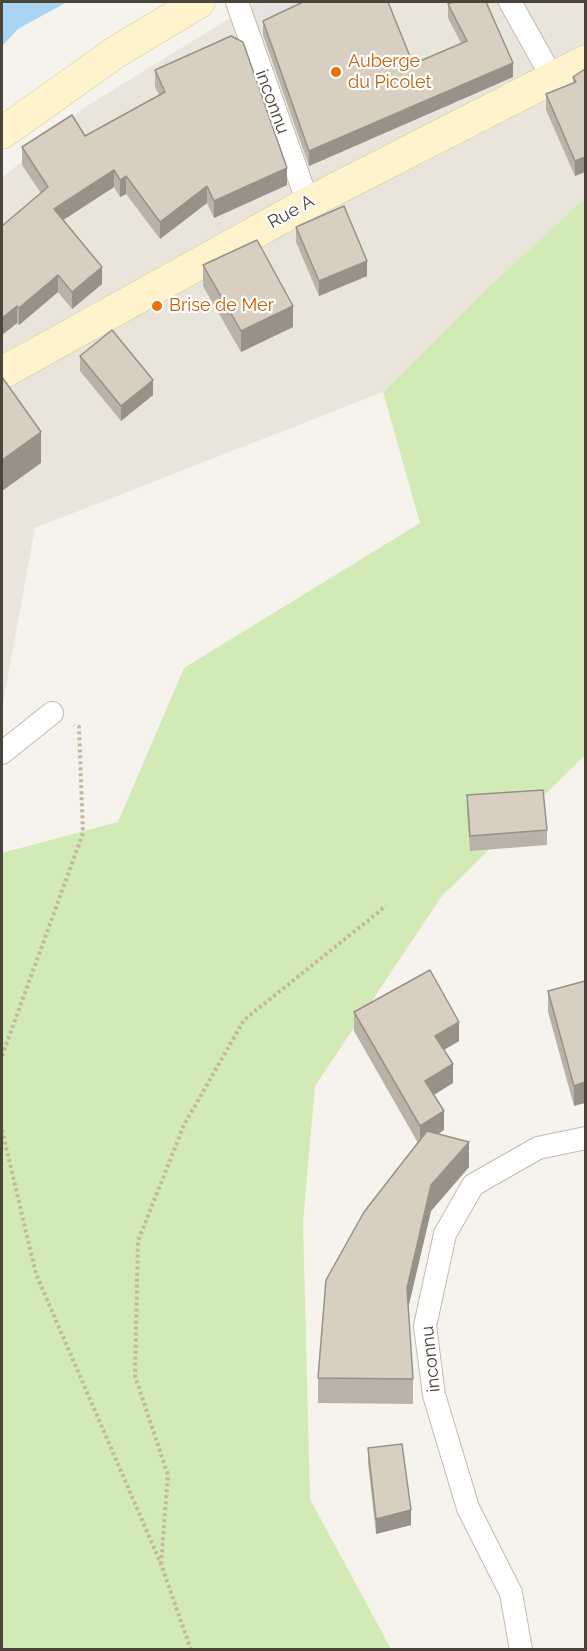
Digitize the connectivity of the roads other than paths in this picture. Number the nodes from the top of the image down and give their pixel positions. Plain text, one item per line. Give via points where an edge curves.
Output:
1 (199, 2) edge
2 (237, 2) edge
3 (510, 2) edge
4 (585, 61) edge
5 (553, 79) junction
6 (2, 133) edge
7 (308, 202) junction
8 (2, 373) edge
9 (52, 713) road end
10 (2, 753) edge
11 (585, 1138) edge
12 (521, 1650) edge

1 - 6 street via 116,52
2 - 7 street, inconnu
3 - 5 street
4 - 5 street, Rue A
5 - 7 street, Rue A
7 - 8 street, Rue A
9 - 10 street
11 - 12 street, inconnu via 538,1148 473,1185 445,1234 424,1326 434,1395 468,1508 511,1593

